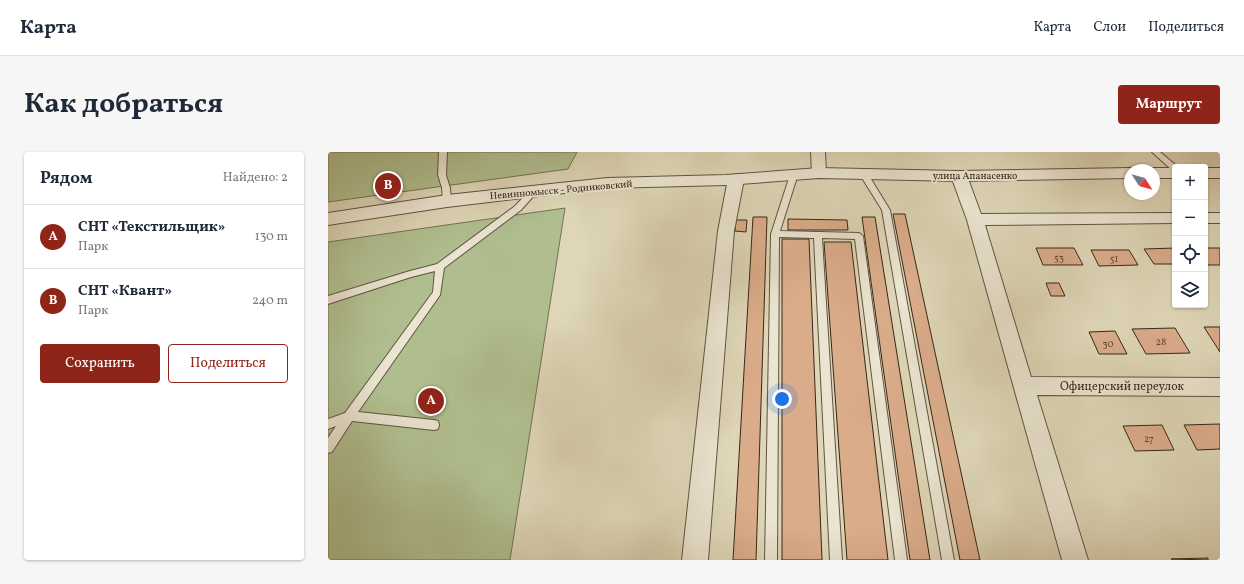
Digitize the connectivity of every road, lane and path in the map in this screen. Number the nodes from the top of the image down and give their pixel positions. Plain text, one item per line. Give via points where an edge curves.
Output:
1 (443, 152) edge
2 (818, 152) edge
3 (1156, 152) edge
4 (1172, 165) edge
5 (819, 173) junction
6 (863, 173) junction
7 (1124, 173) edge
8 (1160, 173) edge
9 (1172, 173) edge
10 (1208, 173) edge
11 (1220, 173) edge
12 (794, 174) junction
13 (959, 176) junction
14 (731, 179) junction
15 (535, 190) junction
16 (447, 201) junction
17 (1172, 218) edge
18 (1208, 218) edge
19 (1220, 218) edge
20 (328, 219) edge
21 (975, 220) junction
22 (775, 234) junction
23 (818, 234) junction
24 (440, 267) junction
25 (328, 300) edge
26 (1024, 386) junction
27 (1220, 387) edge
28 (349, 416) junction
29 (328, 424) edge
30 (434, 425) dead end
31 (328, 448) edge
32 (695, 560) edge
33 (771, 560) edge
34 (836, 560) edge
35 (901, 560) edge
36 (948, 560) edge
37 (1075, 560) edge

1 - 16 lane via 442,175
2 - 5 street
3 - 4 lane
5 - 6 street, улица Апанасенко
5 - 12 street, Невинномысск - Родниковский
6 - 13 street, улица Апанасенко
6 - 36 lane via 886,210
7 - 13 street, улица Апанасенко
8 - 9 street
10 - 11 street
12 - 14 street, Невинномысск - Родниковский
12 - 22 lane
13 - 21 street
14 - 15 street, Невинномысск - Родниковский via 607,183
14 - 32 street
15 - 16 street, Невинномысск - Родниковский
15 - 24 lane via 518,208
16 - 20 street, Невинномысск - Родниковский
17 - 21 street
18 - 19 street
21 - 26 street
22 - 23 lane
22 - 33 lane
23 - 34 lane
23 - 35 lane via 859,236
24 - 25 lane
24 - 28 lane via 437,293
26 - 27 street, Офицерский переулок
26 - 37 street
28 - 29 lane
28 - 30 lane
28 - 31 lane

